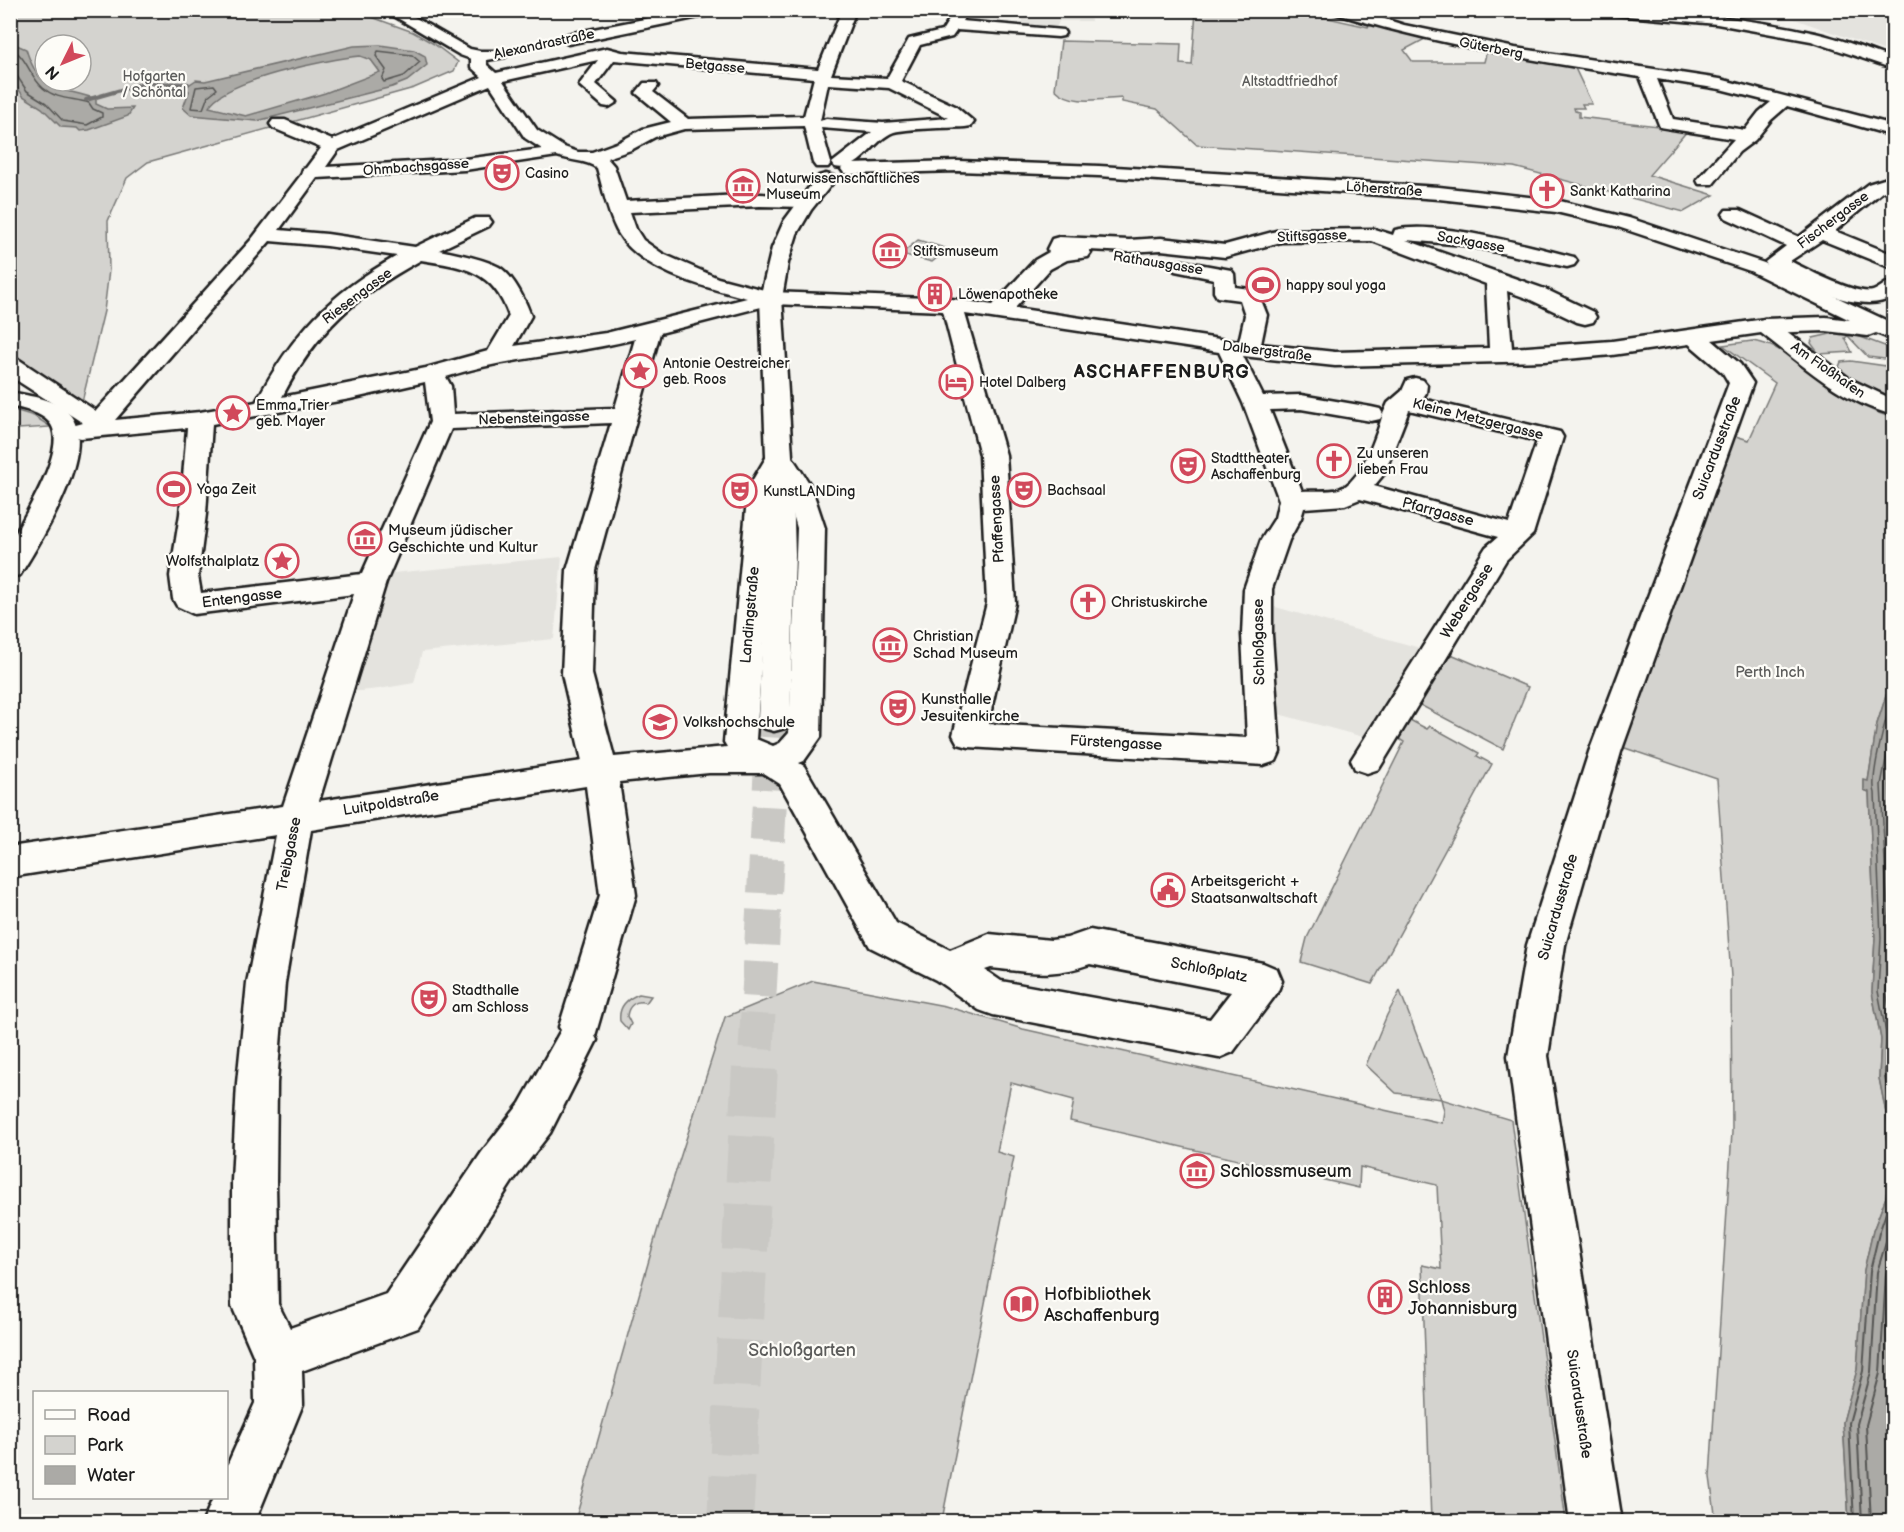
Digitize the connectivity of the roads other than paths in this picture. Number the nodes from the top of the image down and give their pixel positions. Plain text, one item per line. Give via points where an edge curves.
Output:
1 (391, 10) edge
2 (714, 10) edge
3 (849, 10) edge
4 (962, 10) edge
5 (1339, 10) edge
6 (1604, 10) edge
7 (1747, 10) edge
8 (954, 25) junction
9 (1058, 33) dead end
10 (587, 35) junction
11 (1807, 36) junction
12 (552, 42) dead end
13 (513, 51) dead end
14 (607, 53) junction
15 (479, 61) junction
16 (1893, 64) edge
17 (1646, 72) junction
18 (823, 76) junction
19 (493, 78) junction
20 (892, 83) junction
21 (650, 86) dead end
22 (1658, 99) junction
23 (1784, 100) junction
24 (609, 102) dead end
25 (1681, 103) dead end
26 (819, 122) junction
27 (279, 124) dead end
28 (684, 124) junction
29 (890, 126) junction
30 (1893, 131) edge
31 (1749, 136) junction
32 (332, 146) junction
33 (558, 151) junction
34 (594, 157) junction
35 (846, 166) junction
36 (824, 171) junction
37 (309, 173) junction
38 (1706, 180) dead end
39 (1892, 183) edge
40 (806, 201) junction
41 (619, 207) junction
42 (1733, 214) dead end
43 (482, 222) dead end
44 (1821, 232) junction
45 (266, 235) junction
46 (1374, 235) junction
47 (1804, 250) junction
48 (1065, 252) junction
49 (417, 253) junction
50 (1567, 261) dead end
51 (1893, 263) edge
52 (1781, 271) junction
53 (1497, 281) junction
54 (1893, 293) edge
55 (1817, 295) junction
56 (771, 298) junction
57 (952, 305) junction
58 (998, 311) junction
59 (1586, 317) dead end
60 (1765, 326) junction
61 (649, 331) junction
62 (1893, 334) edge
63 (1694, 336) junction
64 (1237, 348) junction
65 (1502, 355) junction
66 (495, 357) junction
67 (1412, 357) junction
68 (10, 364) edge
69 (432, 374) junction
70 (10, 399) edge
71 (1256, 403) junction
72 (265, 407) junction
73 (1893, 408) edge
74 (1388, 414) junction
75 (626, 415) junction
76 (200, 419) junction
77 (442, 422) junction
78 (87, 428) junction
79 (780, 456) junction
80 (1357, 490) junction
81 (1292, 500) junction
82 (1519, 534) junction
83 (10, 568) edge
84 (372, 582) junction
85 (774, 718) tunnel mouth
86 (969, 735) joint
87 (805, 737) joint
88 (740, 742) junction
89 (1264, 752) joint
90 (709, 760) junction
91 (772, 760) junction
92 (1367, 760) dead end
93 (603, 785) junction
94 (296, 818) junction
95 (10, 862) edge
96 (949, 968) junction
97 (278, 1356) junction
98 (229, 1521) edge
99 (1596, 1521) edge

1 - 15 street
2 - 10 street, Alexandrastraße
3 - 18 street
4 - 8 street
5 - 17 street, Güterberg via 1454,42
6 - 11 street via 1717,20
7 - 11 street via 1797,28
8 - 9 street
8 - 20 street via 947,34 914,42
10 - 12 street, Alexandrastraße
10 - 14 street
11 - 16 street
13 - 15 street, Alexandrastraße
14 - 18 street, Betgasse
14 - 19 street, Betgasse
14 - 24 street via 587,85
15 - 19 street
17 - 22 street
17 - 23 street, Güterberg
18 - 20 street, Betgasse
18 - 26 street
19 - 32 street, Betgasse
19 - 33 street via 531,134
20 - 29 street via 949,110 965,122
21 - 28 street via 644,93
22 - 25 street
22 - 31 street via 1666,123
23 - 30 street, Güterberg
23 - 31 street
26 - 28 street
26 - 29 street via 866,128
26 - 36 street
27 - 32 street
28 - 34 street via 649,133
29 - 35 street
31 - 38 street via 1733,148
32 - 37 street
33 - 34 street
33 - 37 street, Ohmbachsgasse via 445,167
34 - 41 street via 605,166
35 - 36 street via 845,176
35 - 52 street, Löherstraße via 1099,171 1516,200 1622,222
36 - 40 street, Landingstraße
37 - 45 street
39 - 44 street, Fischergasse via 1875,188
40 - 41 street
40 - 56 street, Landingstraße via 785,237
41 - 56 street via 636,244 656,258 711,282
42 - 47 street
43 - 49 street, Riesengasse
44 - 47 street, Fischergasse
44 - 51 street
45 - 49 street
45 - 78 street
46 - 48 street, Stiftsgasse via 1280,236 1225,251 1161,244 1059,243 1057,249
46 - 50 street, Sackgasse via 1423,234
46 - 53 street, Stiftsgasse
47 - 52 street, Fischergasse
48 - 58 street, Stiftsgasse via 1035,269 1012,301
48 - 64 street, Rathausgasse via 1114,255 1224,273 1225,292 1249,295 1256,315
49 - 66 street via 455,259 494,273 514,299 519,316 516,326
49 - 72 street, Riesengasse via 358,292 318,325 289,363
52 - 54 street via 1870,288 1876,297
52 - 55 street, Löherstraße
52 - 60 street via 1799,294 1801,303 1788,315
53 - 59 street, Stiftsgasse
53 - 65 street
54 - 55 street via 1850,303
55 - 62 street, Löherstraße
56 - 57 street, Dalbergstraße
56 - 61 street
56 - 79 street, Landingstraße
57 - 58 street, Dalbergstraße
57 - 86 street, Pfaffengasse via 993,455 1001,603
58 - 64 street, Dalbergstraße
60 - 62 street via 1842,325
60 - 63 street, Dalbergstraße
60 - 73 street, Am Floßhafen via 1838,381
61 - 66 street
61 - 75 street
63 - 65 street, Dalbergstraße via 1612,348
63 - 99 street, Suicardusstraße via 1732,369 1742,383 1602,763 1546,945 1528,1056
64 - 67 street, Dalbergstraße via 1335,359
64 - 71 street
65 - 67 street, Dalbergstraße
66 - 69 street
67 - 74 street via 1416,370 1414,393
68 - 78 street via 80,414
69 - 72 street
69 - 77 street, Treibgasse via 439,386
70 - 78 street
71 - 74 street via 1301,402
71 - 81 street
72 - 76 street
74 - 80 street via 1371,474
74 - 82 street, Kleine Metzgergasse via 1551,437
75 - 77 street, Nebensteingasse
75 - 93 street via 581,570 577,674
76 - 78 street
76 - 84 street, Entengasse via 184,576 187,599 194,604
77 - 84 street, Treibgasse
78 - 83 street via 67,451
79 - 85 street, Landingstraße via 782,554
79 - 87 street, Landingstraße via 798,486 811,528
79 - 88 street, Landingstraße via 761,489
80 - 81 street via 1345,497
80 - 82 street, Pfarrgasse
81 - 89 street, Schloßgasse via 1258,589
82 - 92 street, Webergasse via 1496,554
84 - 94 street, Treibgasse
86 - 89 street, Fürstengasse
87 - 91 street, Luitpoldstraße via 792,752
88 - 90 street
88 - 91 street
90 - 91 street, Luitpoldstraße
90 - 93 street, Luitpoldstraße
91 - 96 street, Schloßplatz via 792,775 883,935
93 - 94 street, Luitpoldstraße
93 - 97 street via 618,895 578,1034 535,1118 497,1167 402,1312
94 - 95 street, Luitpoldstraße
94 - 97 street, Treibgasse via 266,984 257,1083 255,1306
96 - 96 street, Schloßplatz via 993,997 1219,1039 1263,981 1090,947 1051,957 989,951
97 - 98 street via 279,1404

